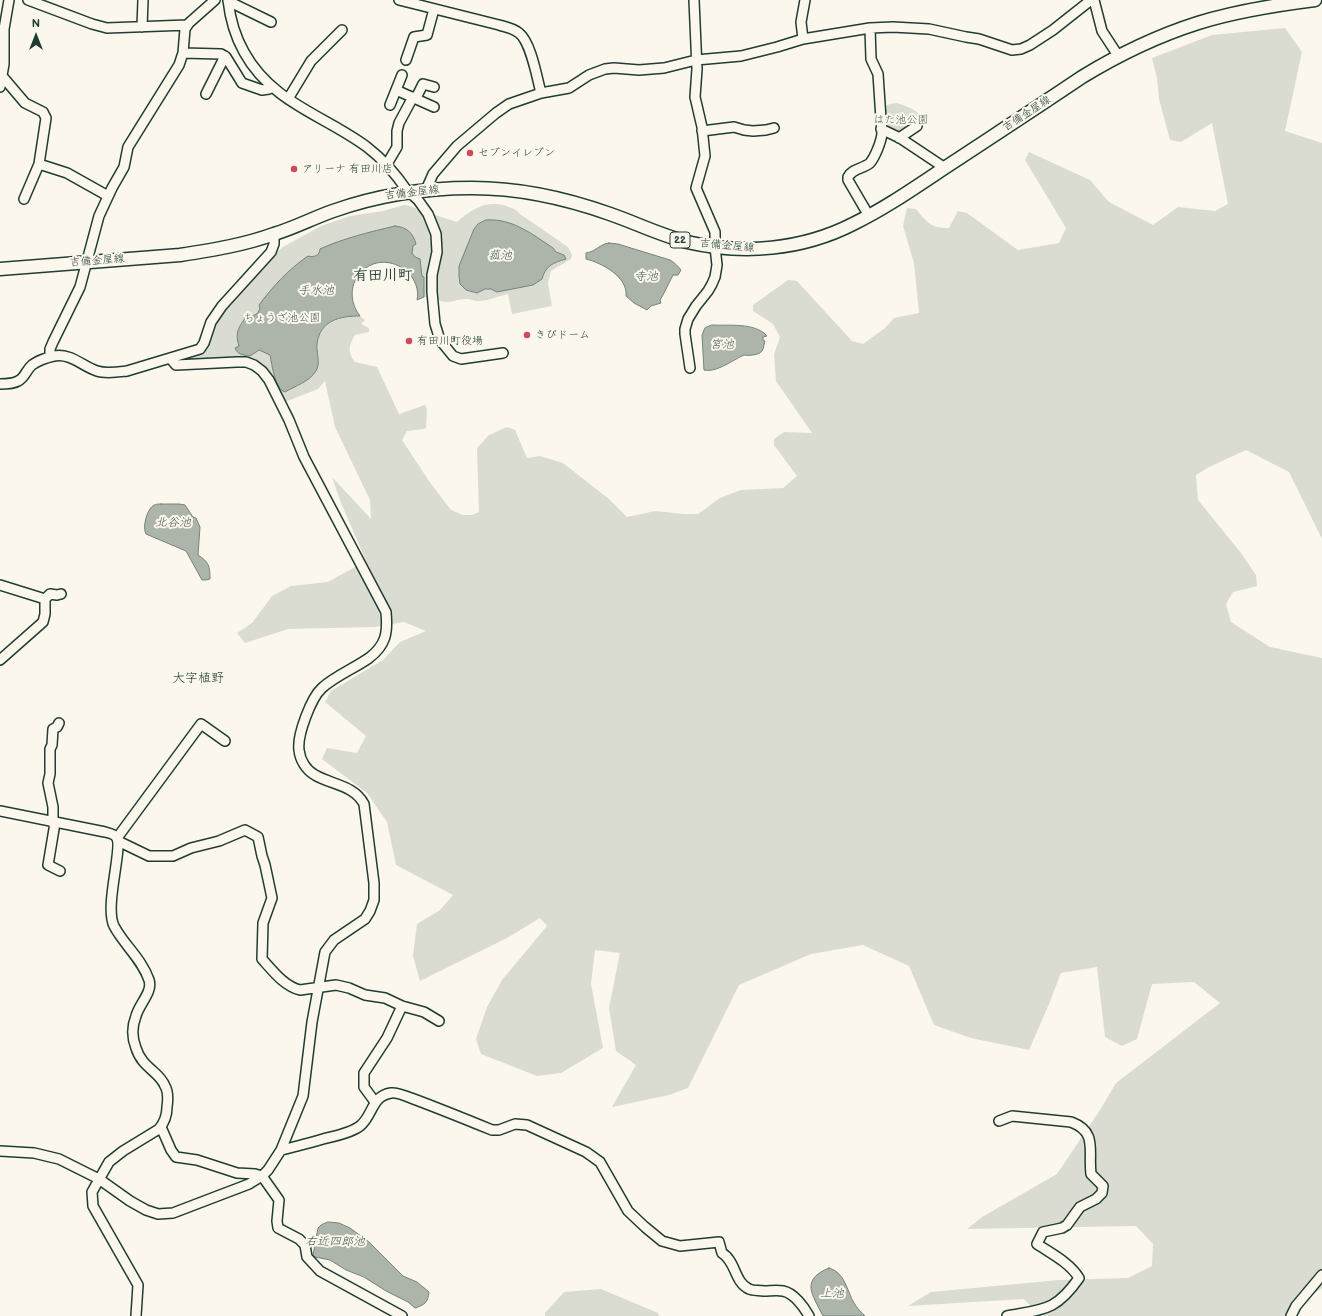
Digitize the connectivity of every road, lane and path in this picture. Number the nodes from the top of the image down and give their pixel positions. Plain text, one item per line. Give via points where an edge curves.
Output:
1 (9, 0) edge
2 (28, 0) edge
3 (143, 0) edge
4 (216, 0) edge
5 (228, 0) edge
6 (399, 0) edge
7 (694, 0) edge
8 (805, 0) edge
9 (1092, 0) edge
10 (1315, 0) edge
11 (434, 9) junction
12 (271, 22) dead end
13 (187, 25) junction
14 (142, 28) junction
15 (870, 28) junction
16 (342, 30) dead end
17 (803, 39) junction
18 (183, 53) junction
19 (225, 56) junction
20 (1119, 56) junction
21 (406, 60) dead end
22 (696, 60) junction
23 (402, 75) dead end
24 (2, 76) junction
25 (0, 87) edge
26 (272, 87) junction
27 (434, 87) dead end
28 (396, 90) junction
29 (206, 94) dead end
30 (541, 94) junction
31 (415, 98) junction
32 (288, 99) junction
33 (390, 105) dead end
34 (434, 107) dead end
35 (917, 126) dead end
36 (774, 128) dead end
37 (881, 129) junction
38 (702, 131) junction
39 (899, 138) junction
40 (39, 164) junction
41 (387, 164) junction
42 (944, 168) junction
43 (426, 190) junction
44 (409, 192) junction
45 (108, 196) junction
46 (24, 199) dead end
47 (869, 216) junction
48 (274, 234) junction
49 (714, 247) junction
50 (86, 262) junction
51 (0, 269) edge
52 (503, 353) dead end
53 (50, 357) junction
54 (170, 358) junction
55 (690, 368) dead end
56 (0, 384) edge
57 (0, 586) edge
58 (61, 594) dead end
59 (45, 599) junction
60 (0, 660) edge
61 (59, 724) dead end
62 (225, 741) dead end
63 (0, 813) edge
64 (54, 823) junction
65 (118, 840) junction
66 (60, 871) dead end
67 (318, 987) junction
68 (402, 1006) junction
69 (439, 1021) dead end
70 (375, 1102) junction
71 (999, 1121) dead end
72 (161, 1127) junction
73 (282, 1150) junction
74 (0, 1151) edge
75 (262, 1176) junction
76 (99, 1178) junction
77 (1322, 1275) edge
78 (136, 1316) edge
79 (402, 1316) edge
80 (809, 1316) edge
81 (1007, 1316) edge
82 (1291, 1316) edge

1 - 24 street via 4,29
2 - 14 street via 107,28
3 - 14 street
4 - 13 street
5 - 12 street
5 - 26 street via 234,28 242,48 255,69
6 - 11 street
7 - 22 street
8 - 17 street via 801,22
9 - 15 street via 1053,30 1021,49 1012,50 979,39 930,29
9 - 20 street via 1102,30
10 - 20 main road, 吉備金屋線 / 22 via 1257,9 1198,23
11 - 21 street via 427,35 414,36
11 - 30 street via 499,25 519,33 528,47
13 - 14 street
13 - 18 street
15 - 17 street
15 - 37 street via 871,59 878,74
16 - 32 street via 311,61
17 - 22 street via 741,56
18 - 19 street via 216,53
18 - 45 street via 179,65 128,147 124,167
19 - 26 street via 242,83 262,90
19 - 29 street
20 - 42 main road, 吉備金屋線 / 22 via 1082,77
22 - 30 street via 674,66 639,70 605,68 569,88
22 - 38 street via 695,97
23 - 28 street
24 - 25 street
24 - 40 street via 25,103 45,114
26 - 32 street
27 - 31 street via 423,84
28 - 31 street
28 - 33 street
30 - 43 street via 509,104 496,113 457,146 433,174
31 - 34 street
31 - 41 street via 399,122 397,147
32 - 41 street via 358,141
35 - 39 street
36 - 38 street via 753,131 734,127
37 - 39 street
37 - 47 street via 881,142 869,163 848,177
38 - 49 street via 705,156 696,188 714,232
39 - 42 street
40 - 45 street via 68,173
40 - 46 street
41 - 44 street
42 - 47 main road, 吉備金屋線 / 22
43 - 44 main road, 吉備金屋線 / 22
43 - 49 main road, 吉備金屋線 / 22 via 474,188 544,195 592,208 677,239
44 - 48 main road, 吉備金屋線 / 22 via 360,202
44 - 52 street via 428,214 436,234 437,252 432,275 432,292 435,324 440,340 452,356 460,359
45 - 50 street
47 - 49 main road, 吉備金屋線 / 22 via 839,231 799,244 757,249
48 - 50 main road, 吉備金屋線 / 22 via 224,248 180,255
48 - 54 street via 271,252 222,306 211,322 203,346
49 - 55 street via 717,265 715,277 688,319 685,329
50 - 51 main road, 吉備金屋線 / 22
50 - 53 street via 80,287 50,349
53 - 54 street via 69,356 91,369 104,372 127,370
53 - 56 street via 32,365 18,381
54 - 67 street via 176,365 246,362 262,371 269,380 304,457 386,612 386,634 382,644 370,658 318,692 307,713 299,741 300,755 309,771 352,791 364,804 374,883 374,900 365,919 334,940 325,952
57 - 59 street
58 - 59 street via 50,594
59 - 60 street via 43,622
61 - 64 street via 52,731 48,783
62 - 65 street via 201,724
63 - 64 street
64 - 65 street via 105,832
64 - 66 street via 48,864
65 - 67 street via 149,856 173,856 246,830 258,837 272,898 263,923 262,959 277,976 295,989
65 - 72 street via 111,917 119,935 149,980 149,990 136,1014 133,1037 141,1060 166,1086 168,1101
67 - 68 street via 341,986 365,995 385,998
67 - 73 street via 303,1096
68 - 69 street via 424,1012
68 - 70 street via 387,1038 364,1073 364,1086
70 - 73 street via 369,1116 358,1128
70 - 80 street via 390,1093 398,1094 492,1130 515,1124 527,1125 586,1152 600,1162 628,1211 662,1241 680,1246 719,1242 722,1253 733,1265 743,1285 750,1290 784,1291 796,1298
71 - 81 street via 1012,1116 1080,1125 1090,1140 1091,1174 1103,1186 1102,1193 1080,1207 1067,1225 1042,1232 1039,1239 1038,1244 1076,1273 1079,1278 1071,1289 1050,1307
72 - 75 street via 176,1157
72 - 76 street via 114,1157
73 - 75 street via 273,1165
74 - 76 street via 47,1156
75 - 76 street via 249,1184 207,1200 162,1214 146,1210 130,1201
75 - 79 street via 279,1200 278,1228 305,1245 307,1257 312,1264
76 - 78 street via 92,1192 93,1206 138,1285
77 - 82 street via 1296,1306

